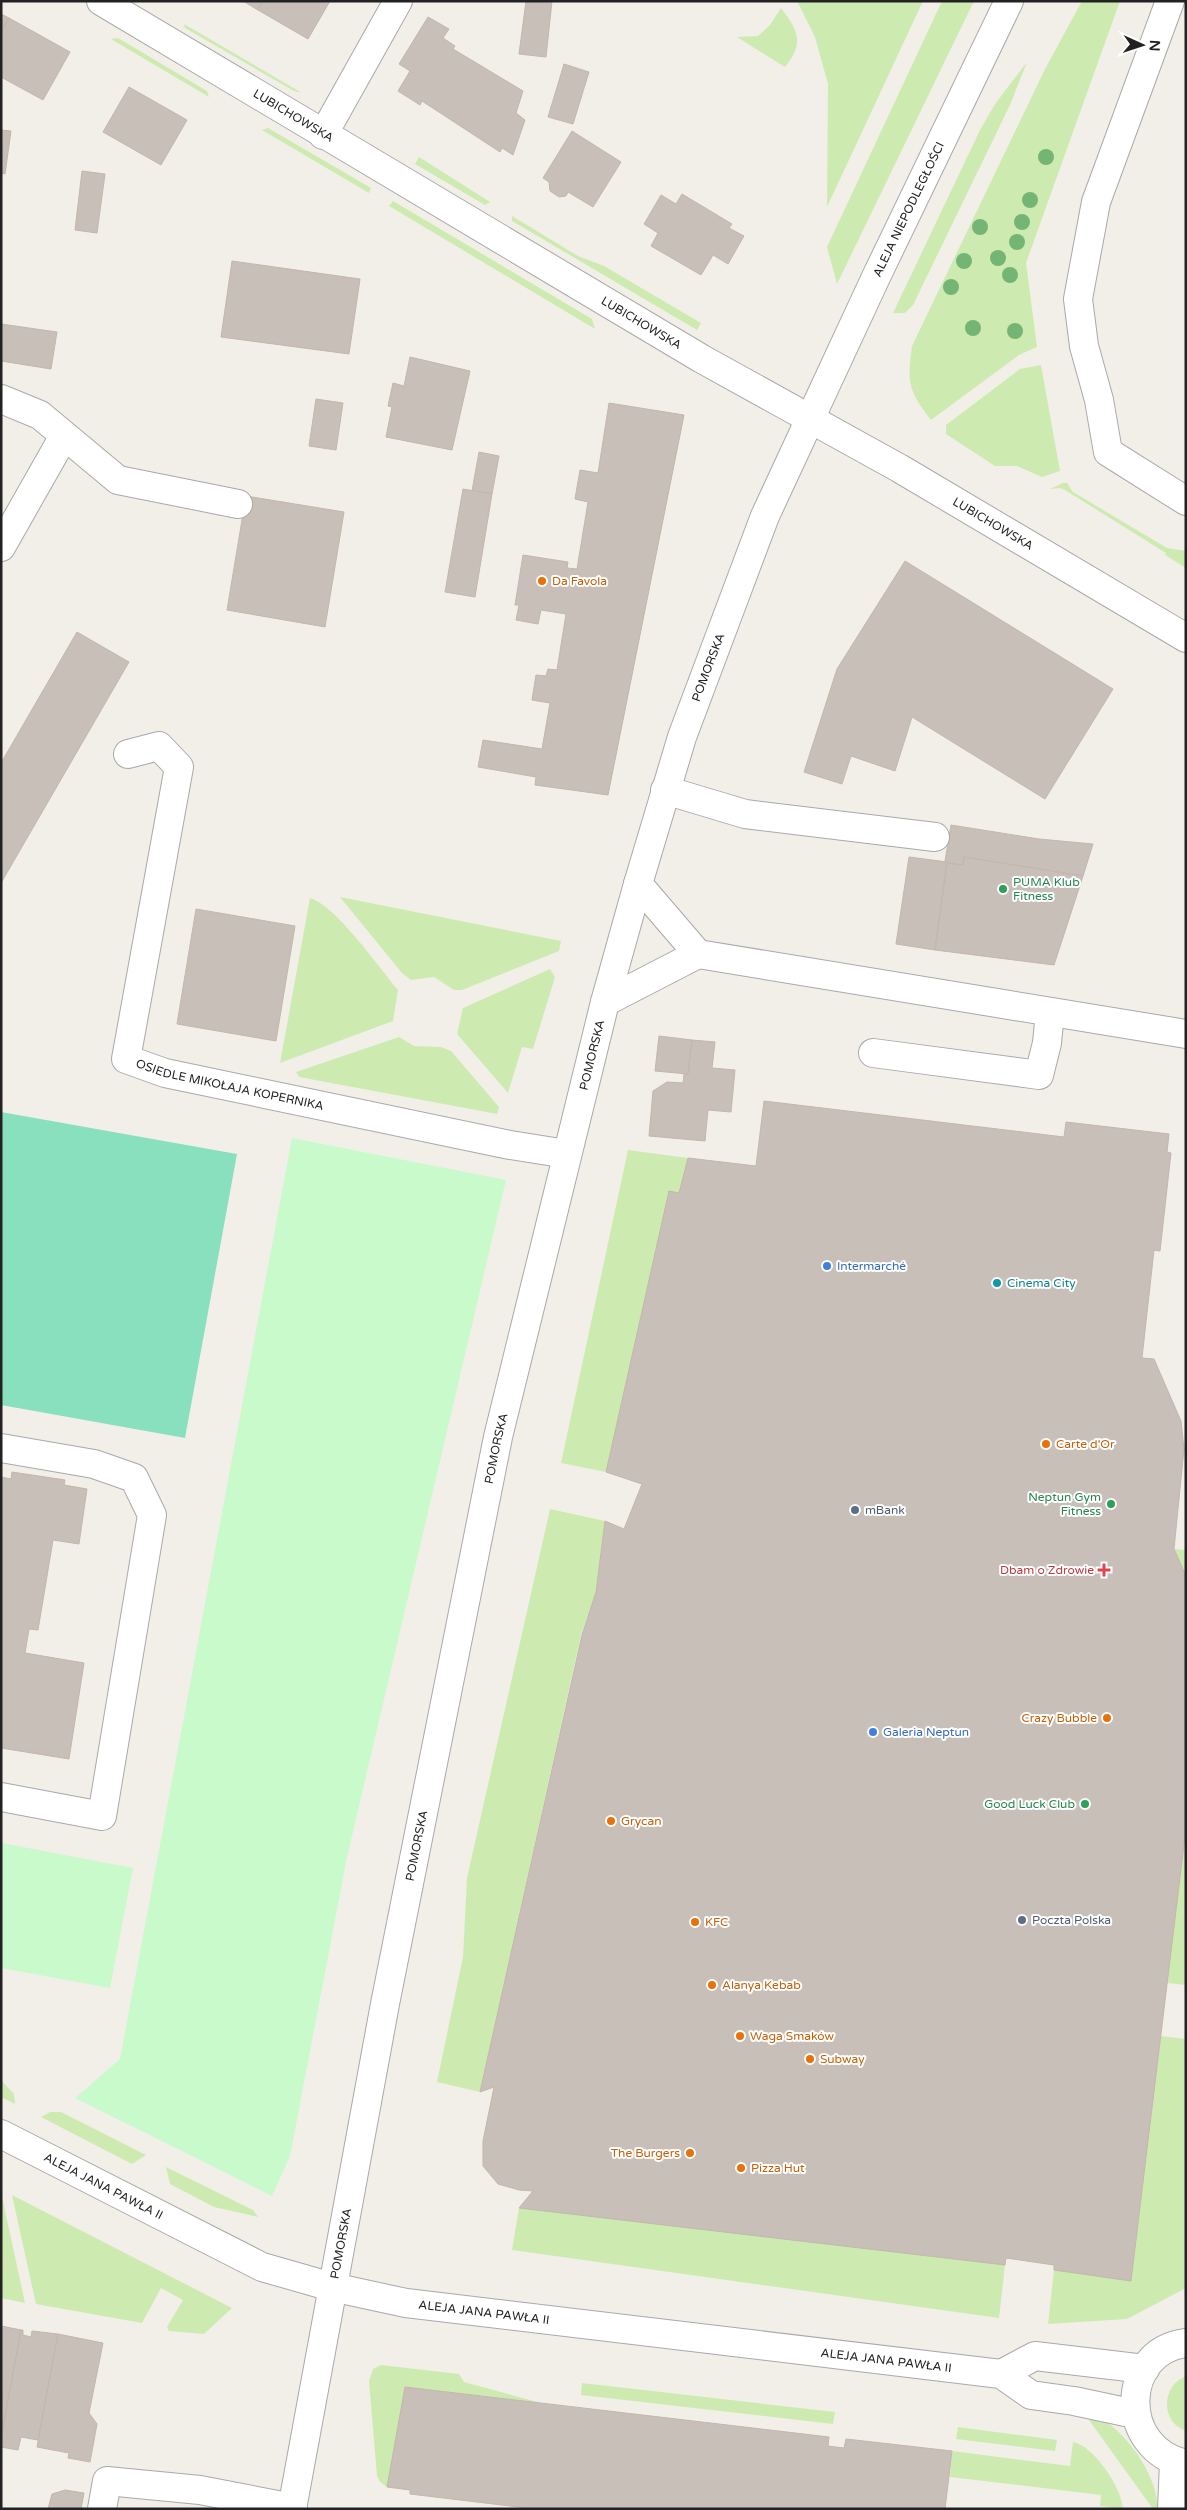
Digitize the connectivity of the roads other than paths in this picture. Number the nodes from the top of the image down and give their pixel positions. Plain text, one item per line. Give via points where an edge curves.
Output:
1 (101, 1) edge
2 (398, 1) edge
3 (1009, 1) edge
4 (1170, 1) edge
5 (323, 135) junction
6 (1, 400) edge
7 (809, 418) junction
8 (64, 436) junction
9 (1186, 501) edge
10 (238, 504) dead end
11 (1, 548) edge
12 (1186, 638) edge
13 (128, 754) dead end
14 (665, 790) junction
15 (935, 837) dead end
16 (638, 884) junction
17 (698, 954) junction
18 (605, 1002) junction
19 (1050, 1012) junction
20 (1186, 1034) edge
21 (873, 1054) dead end
22 (567, 1154) junction
23 (1, 1448) edge
24 (1, 1797) edge
25 (1, 2134) edge
26 (332, 2287) junction
27 (1186, 2343) edge
28 (1145, 2369) junction
29 (1001, 2374) junction
30 (1135, 2414) junction
31 (1180, 2463) edge
32 (293, 2508) edge
33 (102, 2509) edge
34 (1172, 2509) edge

1 - 5 street, LUBICHOWSKA
2 - 5 street
3 - 7 street, ALEJA NIEPODLEGŁOŚCI
4 - 9 street via 1096,202 1078,299 1084,346 1108,452
5 - 7 street, LUBICHOWSKA via 702,360
6 - 8 street via 40,415
7 - 12 street, LUBICHOWSKA via 928,484
7 - 14 street, POMORSKA via 750,552
8 - 10 street via 118,480
8 - 11 street
13 - 22 street, OSIEDLE MIKOŁAJA KOPERNIKA via 159,746 180,767 126,1059 165,1073
14 - 15 street via 746,814
14 - 16 street, POMORSKA
16 - 17 street
16 - 18 street, POMORSKA
17 - 18 street
17 - 19 street
18 - 22 street, POMORSKA
19 - 20 street
19 - 21 street via 1039,1075
22 - 26 street, POMORSKA via 495,1455
23 - 24 street via 94,1464 134,1478 152,1515 102,1816
25 - 26 street, ALEJA JANA PAWŁA II via 262,2267
26 - 29 street, ALEJA JANA PAWŁA II via 406,2303
26 - 32 street, POMORSKA
27 - 28 street via 1160,2353
28 - 29 street via 1035,2356
28 - 30 street via 1136,2391
29 - 30 street, ALEJA JANA PAWŁA II via 1031,2395
30 - 31 street via 1142,2434 1155,2451
31 - 34 street
32 - 33 street via 200,2490 107,2482

